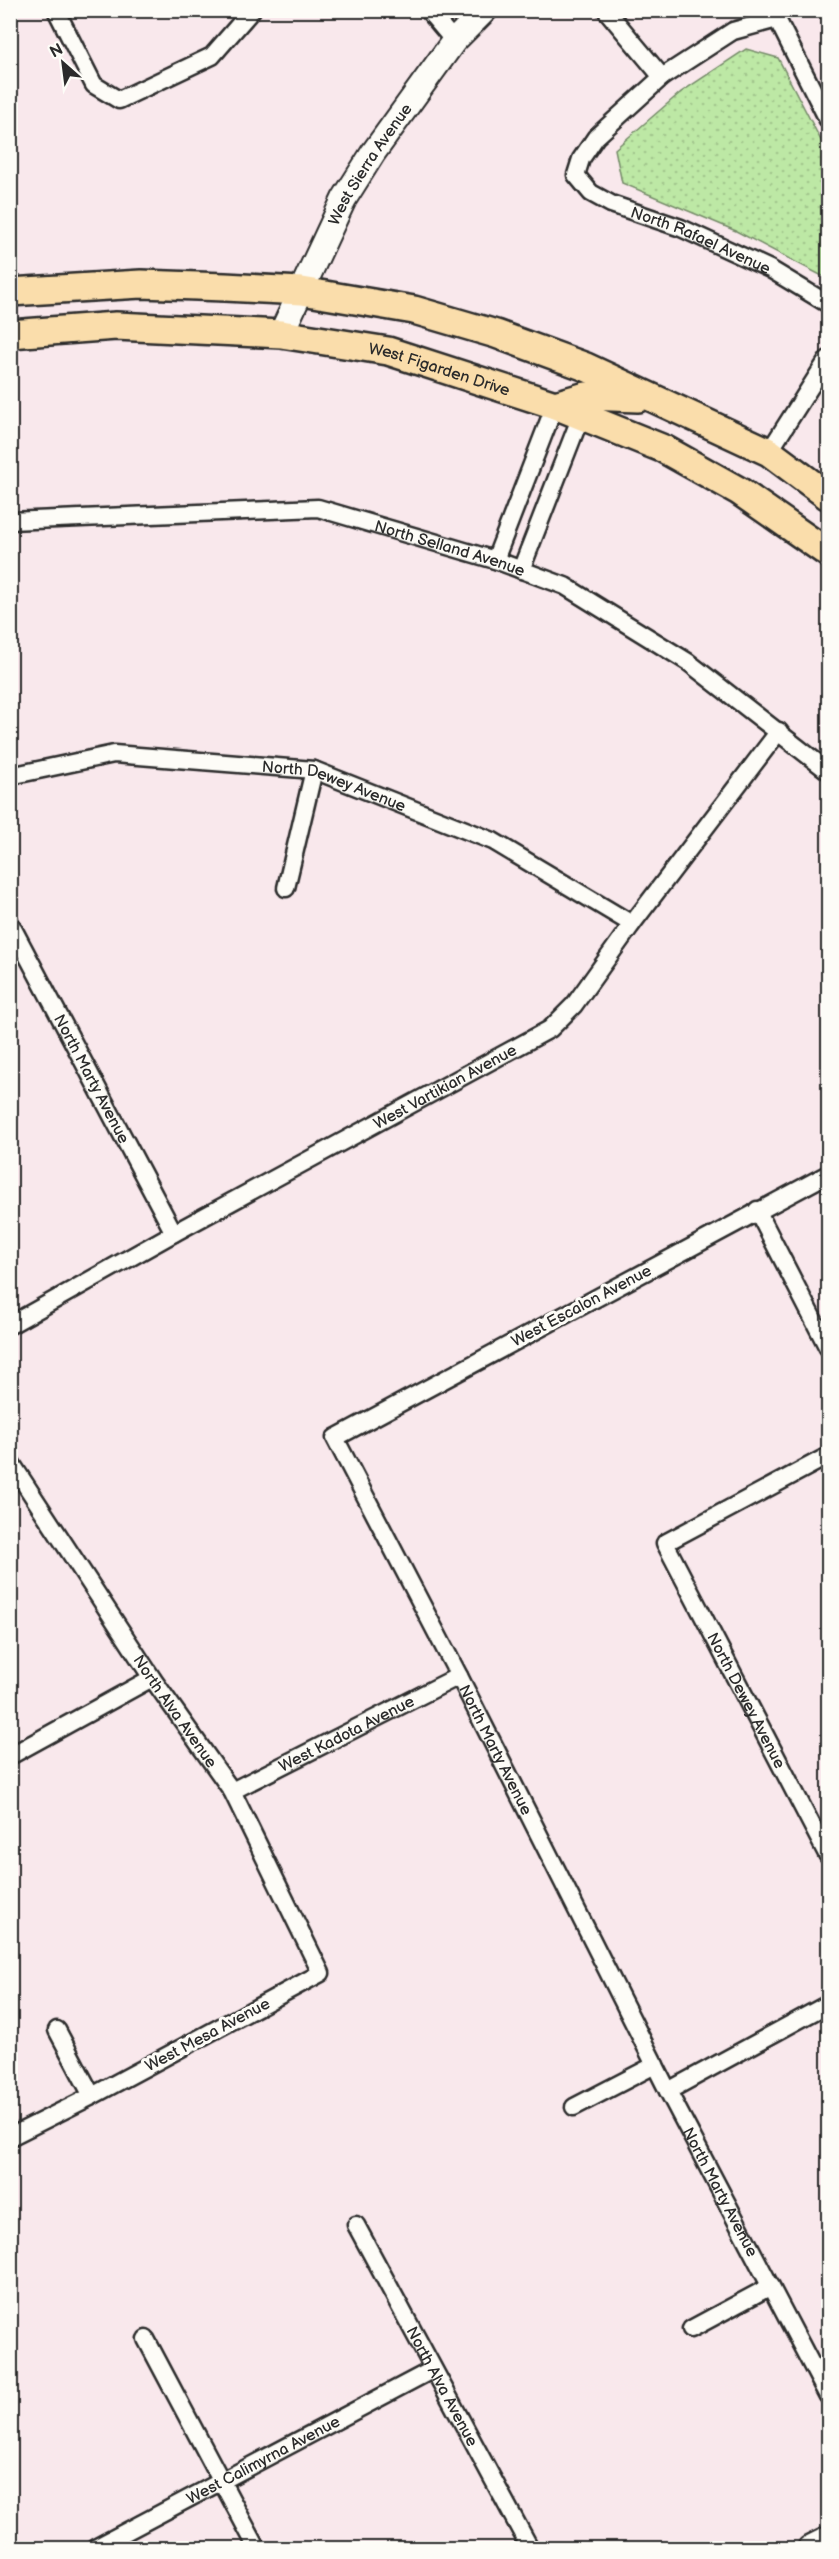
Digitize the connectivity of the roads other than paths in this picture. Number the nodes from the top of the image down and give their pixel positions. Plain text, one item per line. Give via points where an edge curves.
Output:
1 (56, 10) edge
2 (252, 10) edge
3 (428, 10) edge
4 (485, 10) edge
5 (606, 10) edge
6 (454, 41) junction
7 (662, 77) junction
8 (828, 120) edge
9 (302, 291) junction
10 (10, 292) edge
11 (828, 304) edge
12 (281, 333) junction
13 (10, 334) edge
14 (828, 359) edge
15 (660, 400) junction
16 (555, 405) junction
17 (581, 416) junction
18 (769, 452) junction
19 (828, 496) edge
20 (10, 520) edge
21 (828, 553) edge
22 (495, 560) junction
23 (522, 570) junction
24 (779, 731) junction
25 (314, 770) junction
26 (828, 771) edge
27 (10, 776) edge
28 (286, 888) dead end
29 (10, 923) edge
30 (632, 924) junction
31 (828, 1174) edge
32 (757, 1210) junction
33 (174, 1233) junction
34 (10, 1325) edge
35 (828, 1348) edge
36 (334, 1438) joint
37 (828, 1456) edge
38 (12, 1468) edge
39 (459, 1676) junction
40 (152, 1678) junction
41 (10, 1756) edge
42 (232, 1791) junction
43 (828, 1856) edge
44 (321, 1973) joint
45 (828, 2004) edge
46 (57, 2030) dead end
47 (655, 2065) junction
48 (668, 2091) junction
49 (92, 2096) junction
50 (574, 2107) dead end
51 (10, 2137) edge
52 (356, 2225) dead end
53 (771, 2286) junction
54 (692, 2329) dead end
55 (146, 2339) dead end
56 (432, 2370) junction
57 (828, 2396) edge
58 (222, 2481) junction
59 (828, 2539) edge
60 (95, 2548) edge
61 (257, 2548) edge
62 (530, 2548) edge
63 (810, 2548) edge

1 - 2 street via 94,85 119,100 212,56
3 - 6 street
4 - 6 street, West Sierra Avenue
5 - 7 street
6 - 9 street, West Sierra Avenue via 344,199
7 - 8 street via 733,31 777,19
7 - 11 street, North Rafael Avenue via 596,137 581,159 576,176 591,193 611,204 681,228 770,269
9 - 10 main road via 141,284
9 - 12 street, West Sierra Avenue
9 - 15 main road via 414,310 496,334
12 - 13 main road, West Figarden Drive via 116,326
12 - 16 main road, West Figarden Drive via 388,351
14 - 18 street
15 - 16 main road via 606,395
15 - 18 main road
16 - 17 main road, West Figarden Drive
16 - 22 street
17 - 21 main road, West Figarden Drive via 664,449 739,491
17 - 23 street
18 - 19 main road
20 - 22 street, North Selland Avenue via 318,508
22 - 23 street, North Selland Avenue
23 - 24 street, North Selland Avenue via 565,586 688,662
24 - 26 street, North Selland Avenue
24 - 30 street, West Vartikian Avenue
25 - 27 street, North Dewey Avenue via 114,754
25 - 28 street
25 - 30 street, North Dewey Avenue via 493,841
29 - 33 street, North Marty Avenue
30 - 33 street, West Vartikian Avenue via 574,1005 550,1029
31 - 32 street, West Escalon Avenue
32 - 35 street
32 - 36 street, West Escalon Avenue
33 - 34 street, West Vartikian Avenue
36 - 39 street, North Marty Avenue
37 - 43 street, North Dewey Avenue via 665,1543
38 - 40 street, North Alva Avenue
39 - 42 street, West Kadota Avenue
39 - 47 street, North Marty Avenue
40 - 41 street
40 - 42 street, North Alva Avenue
42 - 44 street, North Alva Avenue
44 - 49 street, West Mesa Avenue
45 - 48 street
46 - 49 street
47 - 48 street, North Marty Avenue
47 - 50 street
48 - 53 street, North Marty Avenue
49 - 51 street, West Mesa Avenue
52 - 56 street, North Alva Avenue
53 - 54 street
53 - 57 street, North Marty Avenue
55 - 58 street
56 - 58 street, West Calimyrna Avenue
56 - 62 street, North Alva Avenue
58 - 60 street, West Calimyrna Avenue
58 - 61 street
59 - 63 street

